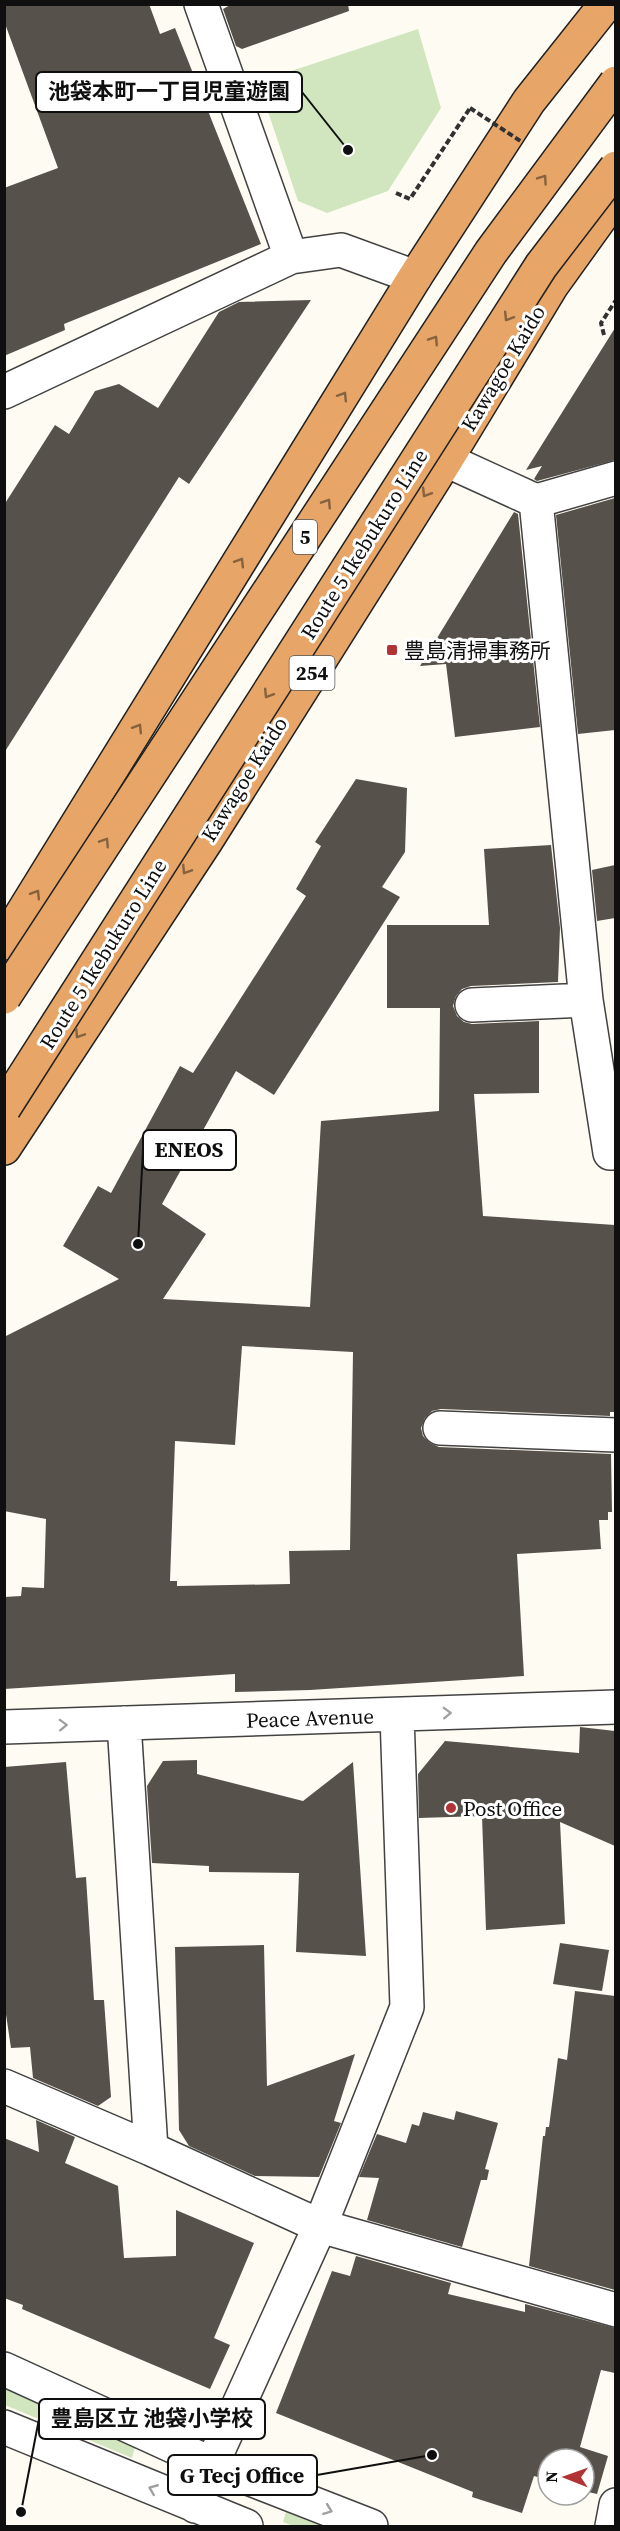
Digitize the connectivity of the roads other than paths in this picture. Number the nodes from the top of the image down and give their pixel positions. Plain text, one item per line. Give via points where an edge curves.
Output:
1 (201, 4) edge
2 (606, 4) edge
3 (615, 83) edge
4 (615, 168) edge
5 (615, 196) edge
6 (291, 257) junction
7 (416, 277) junction
8 (4, 392) edge
9 (446, 460) junction
10 (615, 478) edge
11 (536, 501) junction
12 (4, 943) edge
13 (4, 997) edge
14 (586, 1000) junction
15 (472, 1005) dead end
16 (4, 1108) edge
17 (4, 1148) edge
18 (615, 1153) edge
19 (440, 1428) dead end
20 (615, 1435) edge
21 (615, 1707) edge
22 (397, 1715) junction
23 (124, 1723) junction
24 (4, 1727) edge
25 (4, 2086) edge
26 (151, 2149) junction
27 (320, 2226) junction
28 (615, 2310) edge
29 (4, 2369) edge
30 (4, 2427) edge
31 (212, 2464) junction
32 (615, 2505) edge
33 (195, 2506) junction
34 (246, 2526) edge
35 (371, 2526) edge
36 (612, 2526) edge

1 - 6 street
2 - 7 highway via 528,101
13 -> 3 highway, 5, bridge via 491,252
4 -> 16 highway, Route 5 Ikebukuro Line, bridge via 541,266
5 - 9 highway, Kawagoe Kaido / 254 via 552,285
6 - 7 street via 341,250
6 - 8 street
12 -> 7 highway
9 - 11 street
9 -> 17 highway, Kawagoe Kaido / 254 via 206,841
10 - 11 street
11 - 14 street
14 - 15 street
14 - 18 street via 610,1153
19 - 20 street
22 -> 21 street, Peace Avenue
22 - 23 street, Peace Avenue
22 - 27 street via 407,2007
24 -> 23 street, Peace Avenue
23 - 26 street
25 - 26 street
26 - 27 street
27 - 28 street
27 - 31 street
29 - 31 street
33 -> 30 street
31 - 33 street
31 -> 35 street
32 - 36 street
33 - 34 street

